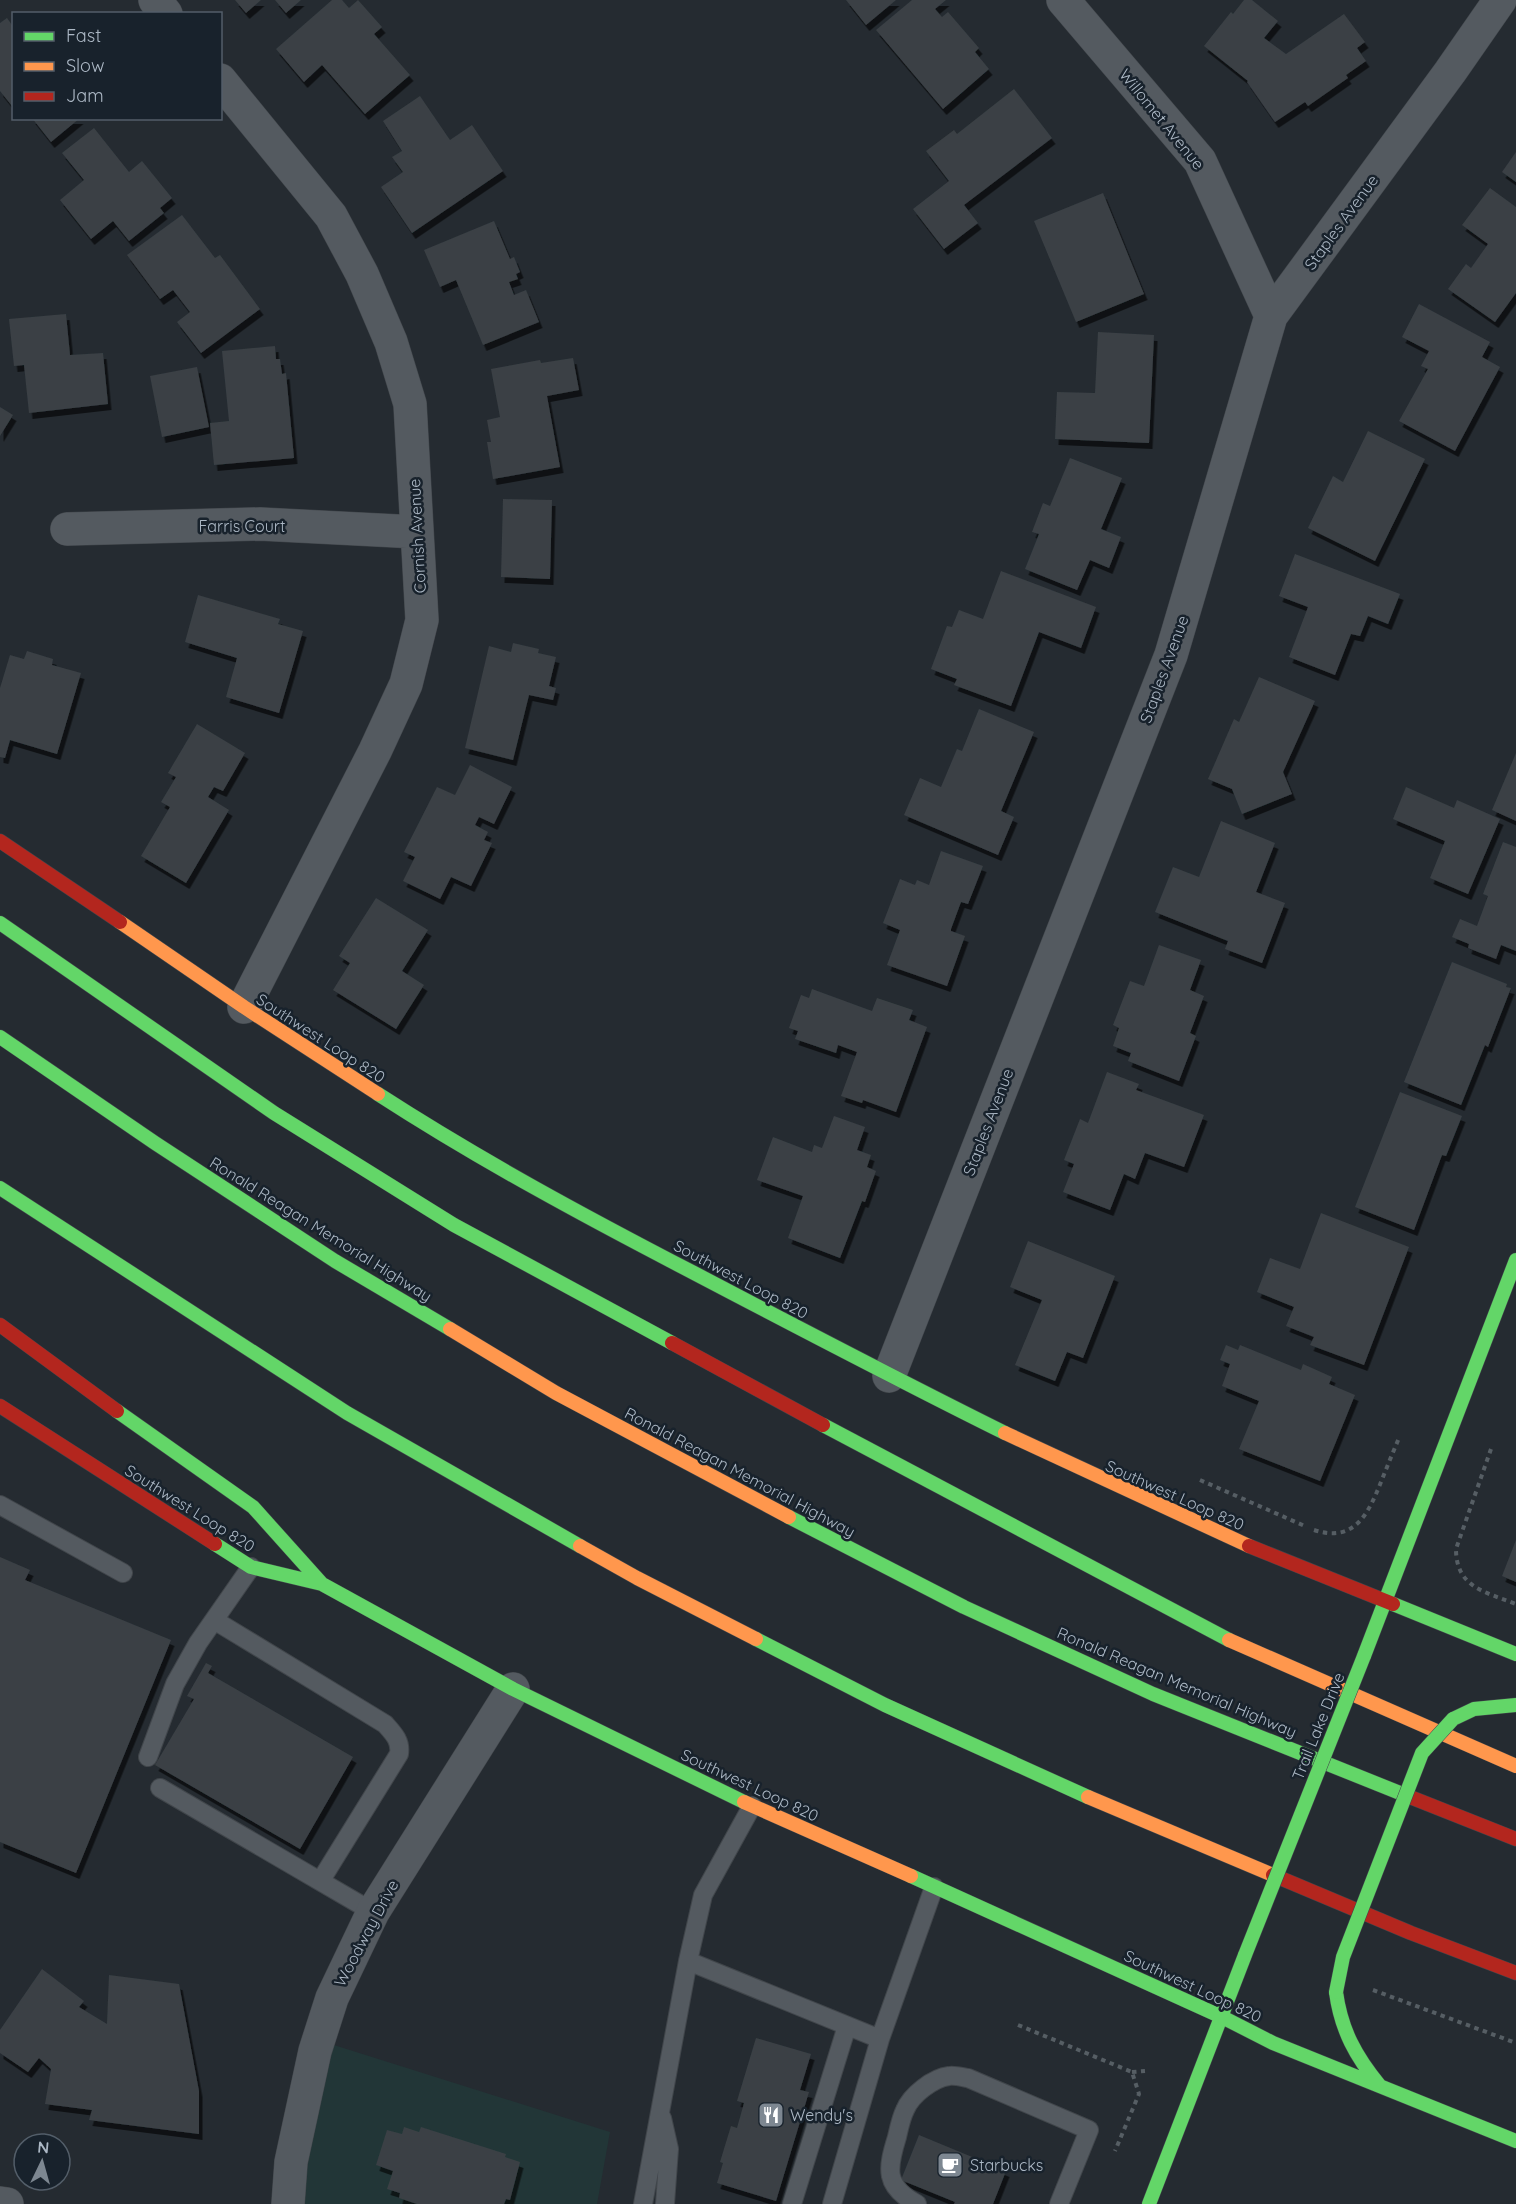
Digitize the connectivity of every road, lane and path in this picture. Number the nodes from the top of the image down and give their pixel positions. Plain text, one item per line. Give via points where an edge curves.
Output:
1 (155, 0) edge
2 (1063, 0) edge
3 (1500, 0) edge
4 (164, 12) edge
5 (222, 82) edge
6 (1271, 316) junction
7 (67, 529) dead end
8 (417, 532) junction
9 (0, 841) edge
10 (0, 923) edge
11 (244, 1007) junction
12 (0, 1037) edge
13 (0, 1188) edge
14 (1516, 1260) edge
15 (0, 1325) edge
16 (889, 1376) junction
17 (4, 1409) edge
18 (0, 1429) edge
19 (1399, 1437) dead end
20 (1491, 1449) dead end
21 (1200, 1480) dead end
22 (0, 1505) edge
23 (251, 1567) junction
24 (123, 1573) dead end
25 (322, 1584) junction
26 (1386, 1603) junction
27 (1516, 1604) edge
28 (213, 1620) junction
29 (1516, 1654) edge
30 (513, 1689) junction
31 (1516, 1705) edge
32 (148, 1757) dead end
33 (1516, 1766) edge
34 (160, 1788) dead end
35 (752, 1806) junction
36 (1516, 1839) edge
37 (321, 1880) junction
38 (934, 1887) junction
39 (373, 1912) junction
40 (688, 1961) junction
41 (1516, 1973) edge
42 (1366, 1988) dead end
43 (1222, 2017) junction
44 (1018, 2025) dead end
45 (848, 2026) junction
46 (880, 2039) junction
47 (1516, 2043) edge
48 (1145, 2071) dead end
49 (1132, 2072) junction
50 (1382, 2088) junction
51 (660, 2113) junction
52 (1516, 2141) edge
53 (1114, 2154) dead end
54 (0, 2203) edge
55 (7, 2204) edge
56 (288, 2204) edge
57 (643, 2204) edge
58 (665, 2204) edge
59 (792, 2204) edge
60 (832, 2204) edge
61 (917, 2204) edge
62 (1059, 2204) edge
63 (1149, 2204) edge

1 - 4 street
2 - 6 street, Willomet Avenue via 1200,161
3 - 6 street, Staples Avenue
5 - 8 street, Cornish Avenue via 332,216 370,293 391,342 410,404
6 - 16 street, Staples Avenue via 1171,655
7 - 8 street, Farris Court via 260,524
8 - 11 street, Cornish Avenue via 422,620 406,684
9 - 11 main road, Southwest Loop 820
10 - 33 main road via 273,1113 454,1225 1216,1634
11 - 16 main road, Southwest Loop 820 via 423,1123 553,1200
12 - 36 main road, Ronald Reagan Memorial Highway via 335,1261 556,1393 742,1494 964,1606 1153,1694
13 - 41 main road via 347,1413 647,1583 885,1705 1078,1793
14 - 26 main road, Trail Lake Drive
15 - 25 main road via 253,1507
16 - 26 main road, Southwest Loop 820 via 1155,1505
17 - 18 lane
17 - 23 main road, Southwest Loop 820
19 - 21 path via 1364,1518 1342,1532 1316,1531
20 - 27 path via 1456,1549 1456,1562 1469,1584
22 - 24 lane
23 - 25 main road, Southwest Loop 820
23 - 28 lane
25 - 30 main road, Southwest Loop 820
26 - 29 main road, Southwest Loop 820
26 - 43 main road, Trail Lake Drive, bridge
28 - 32 lane via 175,1684
28 - 37 lane via 385,1724 397,1738 399,1754
30 - 35 main road, Southwest Loop 820
30 - 39 street, Woodway Drive
31 - 50 main road, bridge via 1474,1709 1453,1719 1422,1753 1343,1957 1336,1992 1339,2018 1359,2062
34 - 37 lane
35 - 38 main road, Southwest Loop 820
35 - 40 lane via 703,1894
37 - 39 lane
38 - 43 main road, Southwest Loop 820
38 - 46 lane
39 - 56 street, Woodway Drive via 332,1998 315,2051 291,2162
40 - 45 lane
40 - 51 lane
42 - 47 path
43 - 50 main road, Southwest Loop 820 via 1273,2043
43 - 63 main road, Trail Lake Drive
44 - 49 path
45 - 46 lane
45 - 59 lane
46 - 60 lane
48 - 49 path
49 - 53 path via 1139,2094
50 - 52 main road, Southwest Loop 820
51 - 57 lane
51 - 58 lane via 669,2149
54 - 55 street
61 - 62 lane via 893,2184 890,2159 905,2108 917,2093 948,2076 968,2078 1089,2130

